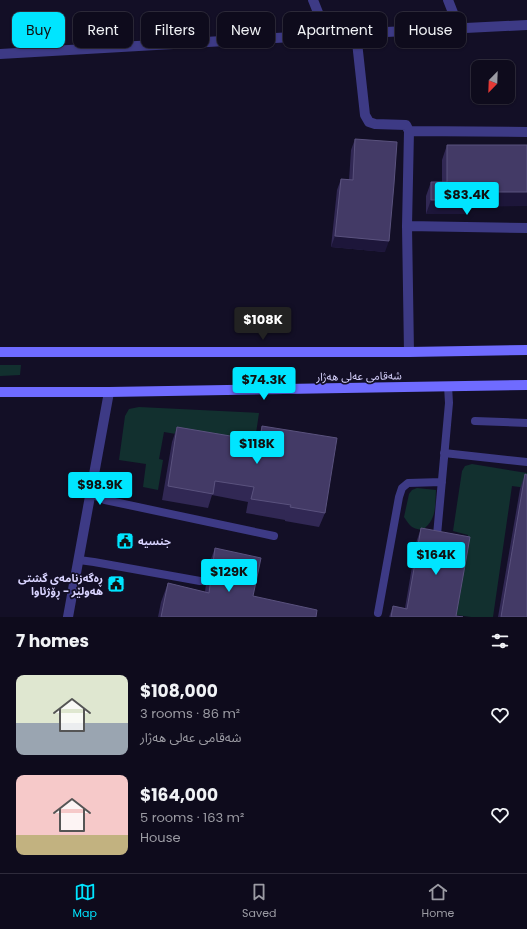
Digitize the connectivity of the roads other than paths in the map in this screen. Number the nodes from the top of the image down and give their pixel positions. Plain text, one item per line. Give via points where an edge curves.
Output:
1 (313, 0) edge
2 (448, 0) edge
3 (318, 12) edge
4 (453, 12) edge
5 (527, 25) edge
6 (466, 28) edge
7 (283, 38) edge
8 (358, 48) edge
9 (0, 54) edge
10 (409, 131) junction
11 (527, 132) edge
12 (407, 226) junction
13 (527, 228) edge
14 (527, 350) edge
15 (0, 352) edge
16 (409, 352) junction
17 (527, 385) edge
18 (448, 386) junction
19 (0, 392) edge
20 (109, 392) junction
21 (475, 421) dead end
22 (527, 423) edge
23 (444, 453) junction
24 (527, 462) edge
25 (442, 482) junction
26 (91, 494) junction
27 (437, 535) edge
28 (274, 536) dead end
29 (79, 560) junction
30 (200, 581) dead end
31 (378, 613) dead end
32 (68, 617) edge

1 - 3 street
2 - 4 street
5 - 6 street
7 - 9 street
8 - 10 street via 365,115 369,122 406,125
10 - 11 street
10 - 12 street
12 - 13 street
12 - 16 street
14 - 16 main road, شەقامی عەلی هەژار
15 - 16 main road, شەقامی عەلی هەژار
17 - 18 main road, شەقامی عەلی هەژار
18 - 20 main road, شەقامی عەلی هەژار
18 - 23 lane
19 - 20 main road, شەقامی عەلی هەژار
20 - 26 street
21 - 22 lane
23 - 24 lane
23 - 25 lane
25 - 27 lane
25 - 31 lane via 408,483 402,488
26 - 28 lane via 105,500
26 - 29 street
29 - 30 lane
29 - 32 street

